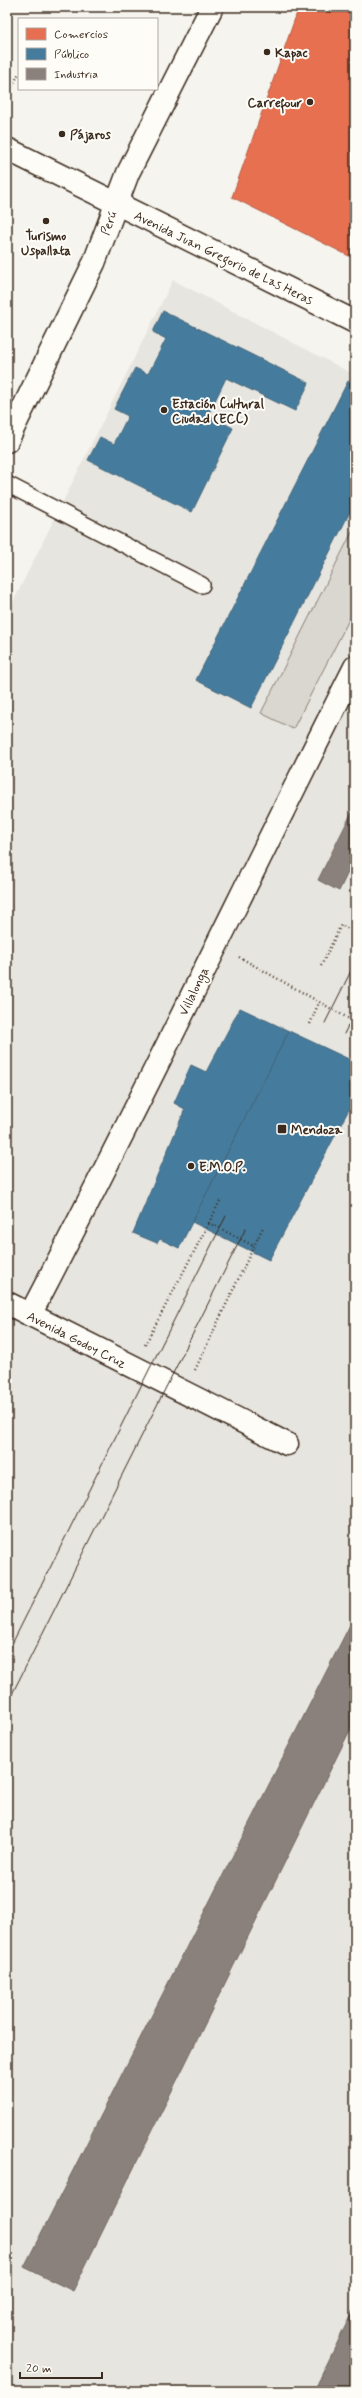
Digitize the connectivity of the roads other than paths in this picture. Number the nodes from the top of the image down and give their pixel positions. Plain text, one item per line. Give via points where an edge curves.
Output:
1 (212, 7) edge
2 (7, 150) edge
3 (116, 203) junction
4 (355, 322) edge
5 (7, 441) edge
6 (7, 484) edge
7 (202, 585) dead end
8 (355, 667) edge
9 (7, 1303) edge
10 (30, 1315) junction
11 (288, 1444) dead end

1 - 3 street, Perú via 128,173
2 - 3 street, Avenida Juan Gregorio de Las Heras
3 - 4 street, Avenida Juan Gregorio de Las Heras
3 - 5 street, Perú via 94,263
6 - 7 lane
8 - 10 street, Villalonga via 126,1130
9 - 10 street, Avenida Godoy Cruz
10 - 11 street, Avenida Godoy Cruz

